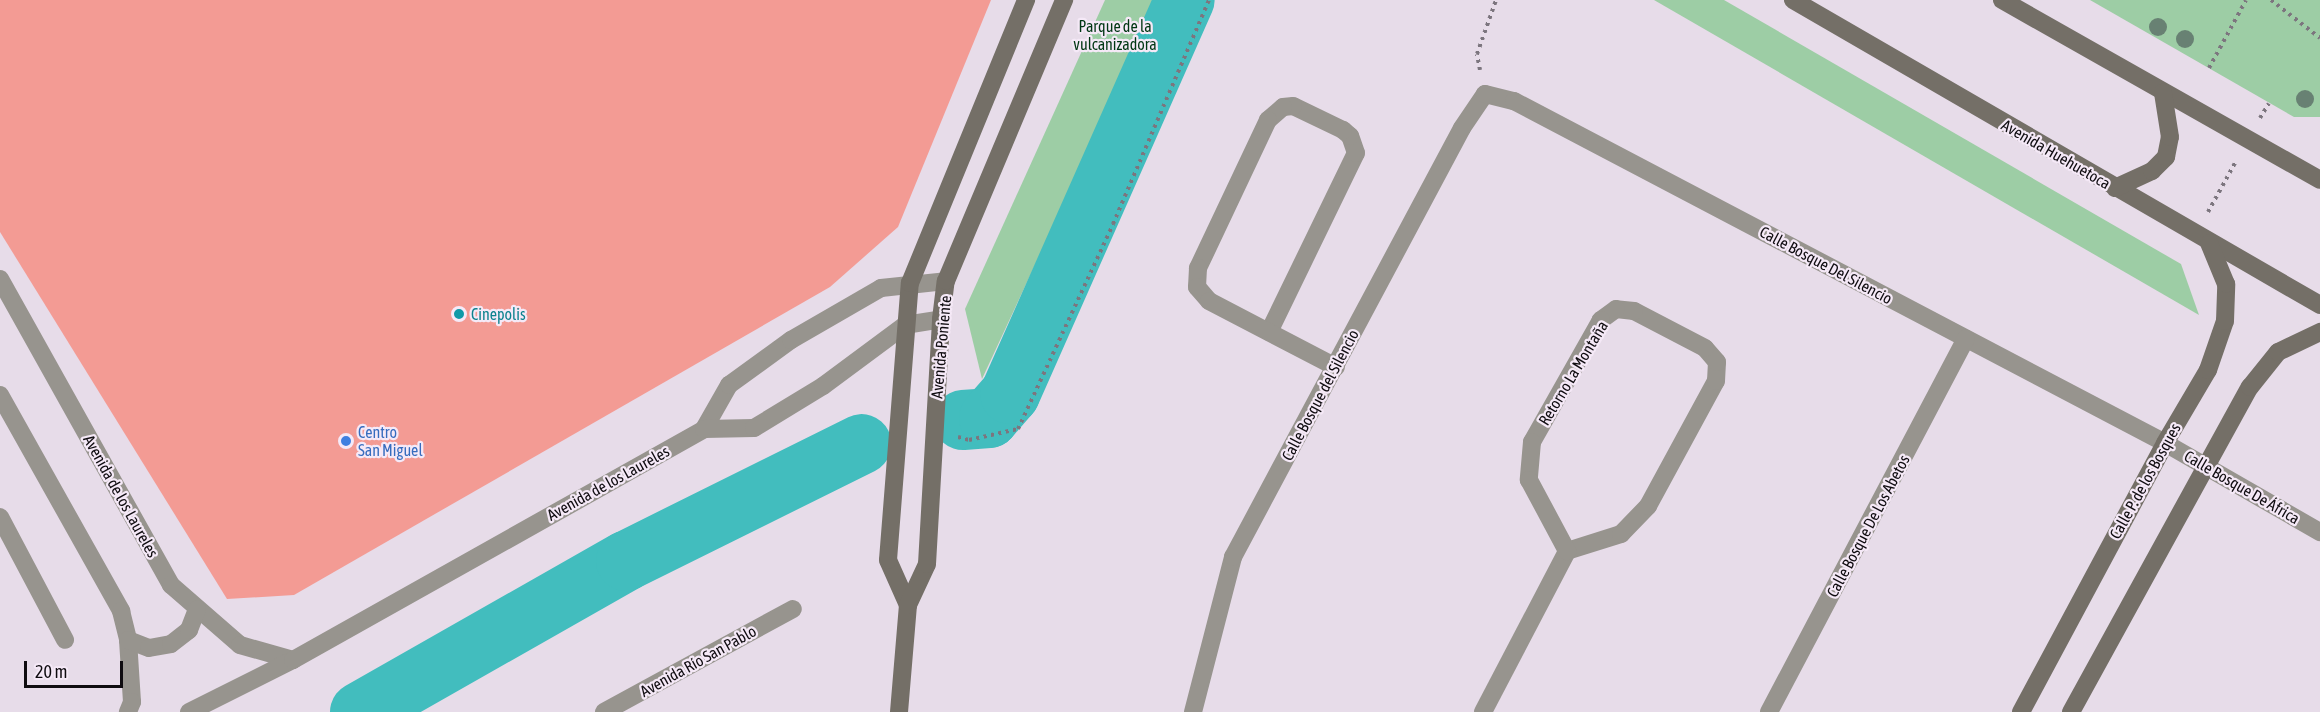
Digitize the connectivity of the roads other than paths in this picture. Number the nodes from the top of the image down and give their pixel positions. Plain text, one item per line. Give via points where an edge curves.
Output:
1 (1026, 0) edge
2 (1064, 0) edge
3 (1794, 0) edge
4 (2002, 0) edge
5 (2163, 93) junction
6 (1485, 94) joint
7 (2320, 180) edge
8 (2115, 188) junction
9 (2209, 243) junction
10 (0, 280) edge
11 (946, 281) junction
12 (910, 283) junction
13 (2320, 305) edge
14 (941, 319) junction
15 (905, 325) junction
16 (1269, 332) junction
17 (2320, 332) edge
18 (1966, 339) junction
19 (1336, 367) junction
20 (0, 395) edge
21 (704, 429) junction
22 (2165, 443) junction
23 (2208, 467) junction
24 (0, 517) edge
25 (2320, 532) edge
26 (1567, 550) junction
27 (908, 605) junction
28 (197, 609) junction
29 (793, 609) dead end
30 (65, 640) dead end
31 (128, 640) junction
32 (292, 660) junction
33 (128, 712) edge
34 (189, 712) edge
35 (604, 712) edge
36 (899, 712) edge
37 (1193, 712) edge
38 (1484, 712) edge
39 (1769, 712) edge
40 (2021, 712) edge
41 (2071, 712) edge

1 - 12 main road, Avenida Poniente
2 - 11 main road, Avenida Poniente
3 - 8 main road, Avenida Huehuetoca
4 - 5 main road
5 - 7 main road
5 - 8 main road via 2170,137 2166,157 2152,171
6 - 18 street, Calle Bosque Del Silencio via 1514,101
6 - 19 street, Calle Bosque del Silencio via 1462,128
8 - 9 main road, Avenida Huehuetoca
9 - 13 main road, Avenida Huehuetoca
9 - 22 main road, Calle P. de los Bosques via 2226,284 2225,321 2208,370
10 - 28 street, Avenida de los Laureles via 171,585
11 - 12 street
11 - 14 main road, Avenida Poniente
12 - 15 main road, Avenida Poniente
12 - 21 street via 881,288 791,340 729,385
14 - 15 street, Avenida de los Laureles
14 - 27 main road, Avenida Poniente via 927,564
15 - 21 street, Avenida de los Laureles via 822,386 754,428
15 - 27 main road, Avenida Poniente via 888,560
16 - 16 street via 1209,301 1202,295 1196,278 1268,120 1275,112 1293,106 1343,130 1350,136 1356,153
16 - 19 street
17 - 23 main road via 2278,352 2250,387
18 - 22 street, Calle Bosque Del Silencio
18 - 39 street, Calle Bosque De Los Abetos
19 - 37 street, Calle Bosque del Silencio via 1233,557
20 - 31 street via 121,611
21 - 32 street, Avenida de los Laureles
22 - 23 street, Calle Bosque De África
22 - 40 main road, Calle P. de los Bosques
23 - 25 street, Calle Bosque De África
23 - 41 main road
24 - 30 street
26 - 26 street, Retorno La Montaña via 1621,534 1648,506 1716,381 1717,362 1705,348 1634,311 1616,309 1601,321 1532,442 1529,480
26 - 38 street
27 - 36 main road, Avenida Poniente
28 - 31 street via 189,630 171,644 149,648
28 - 32 street, Avenida de los Laureles via 240,645
29 - 35 street, Avenida Río San Pablo
31 - 33 street via 132,702
32 - 34 street, Avenida de los Laureles

